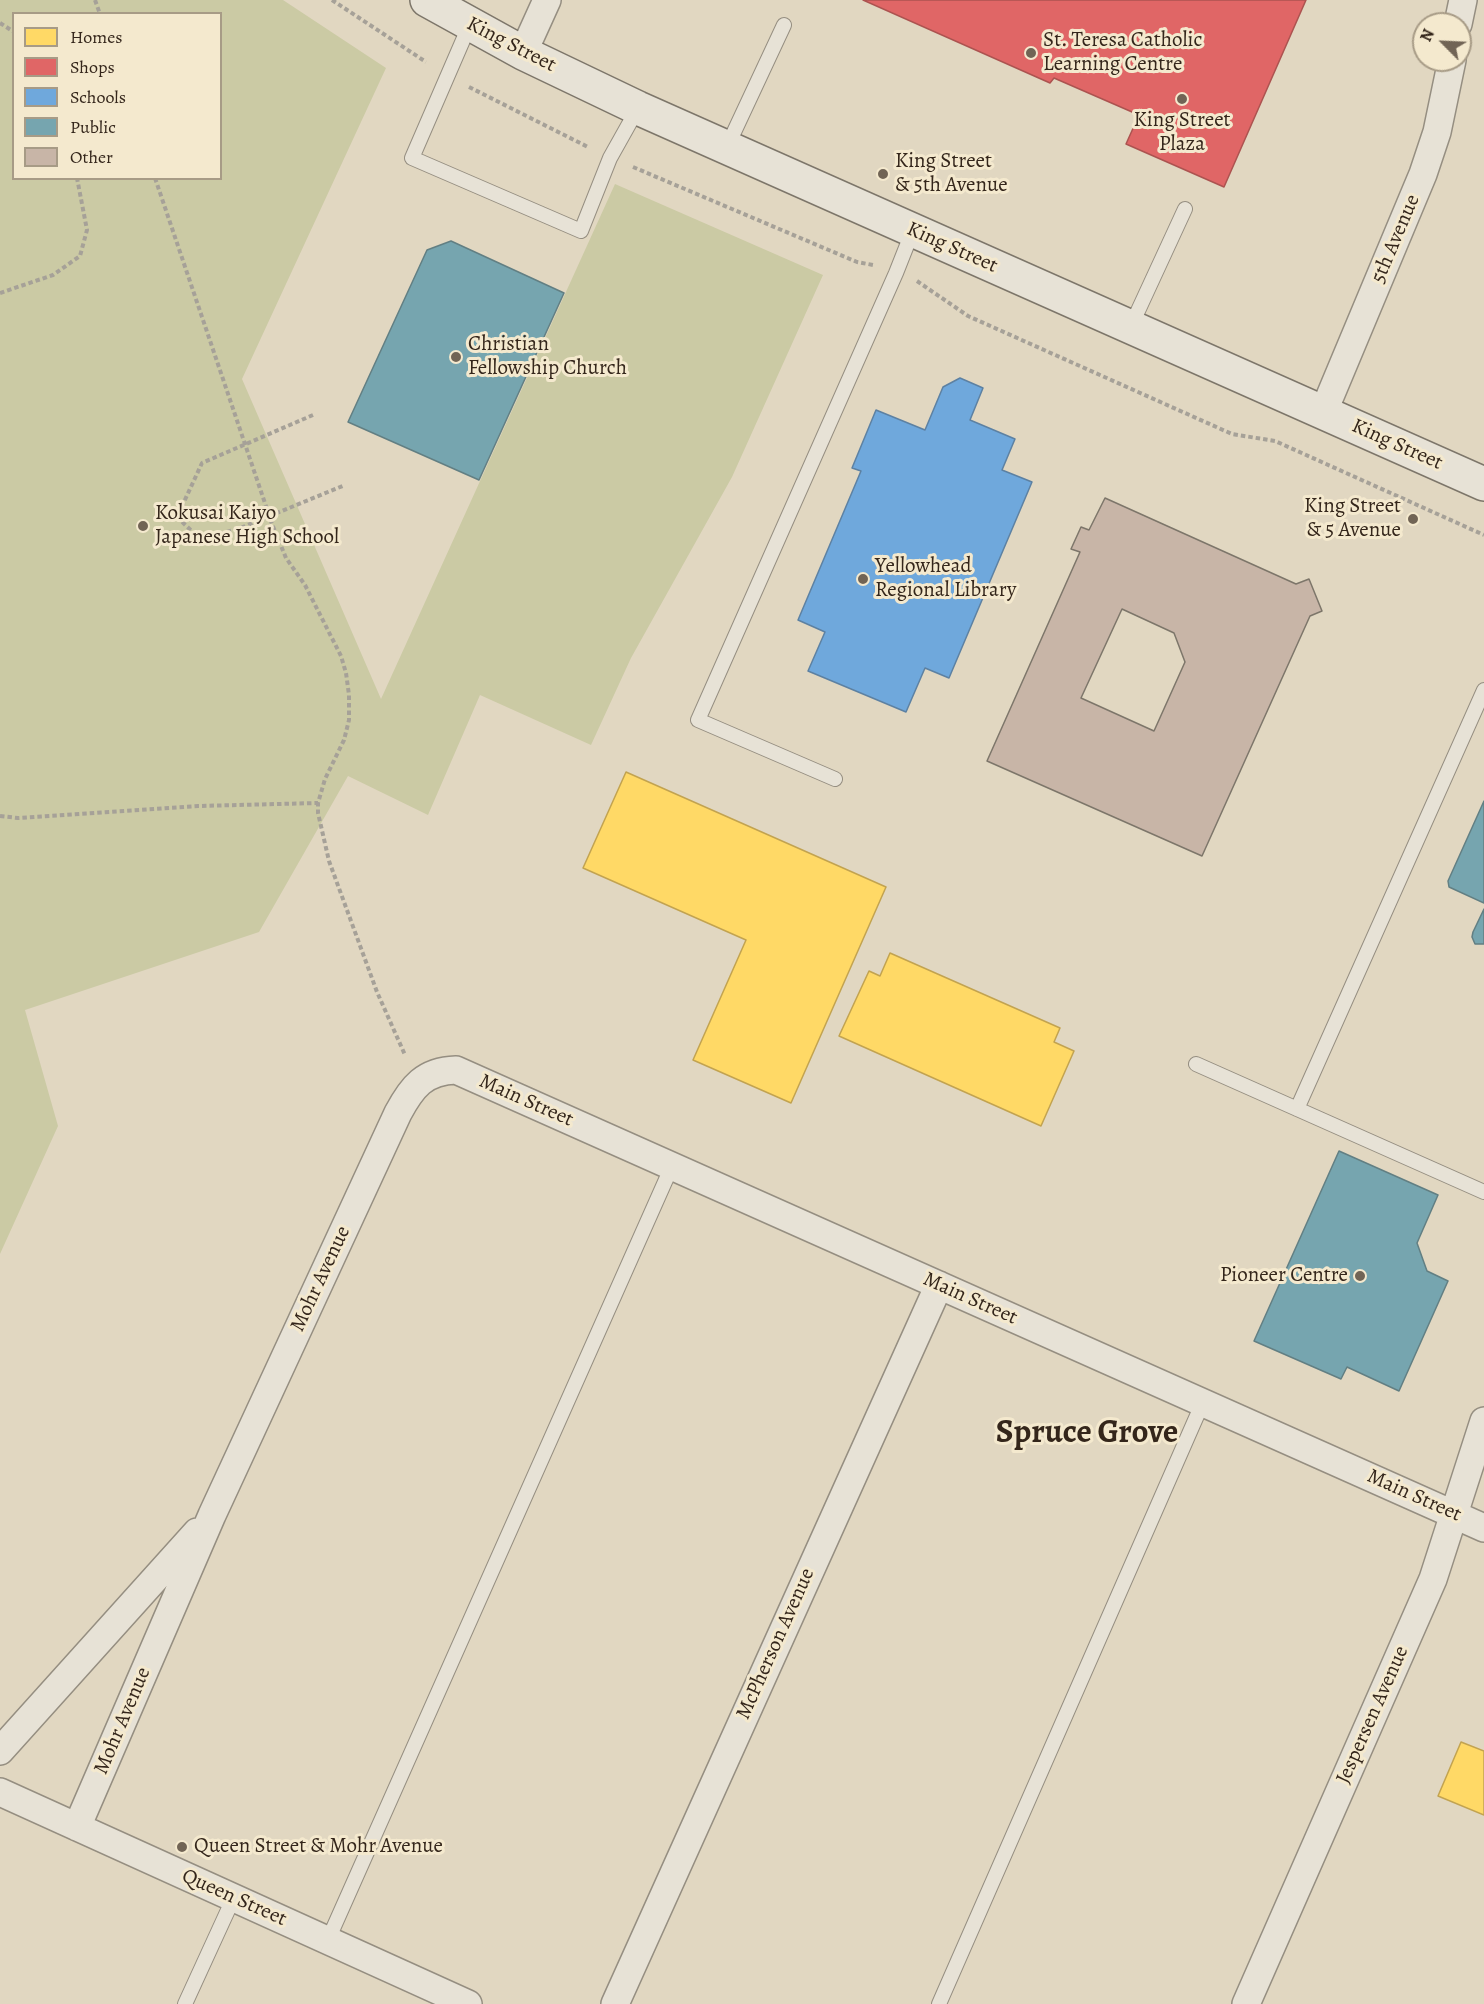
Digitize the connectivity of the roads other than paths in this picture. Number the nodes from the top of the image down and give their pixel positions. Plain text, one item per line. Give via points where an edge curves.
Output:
1 (427, 0) edge
2 (547, 0) edge
3 (470, 24) junction
4 (784, 25) dead end
5 (523, 52) junction
6 (1450, 72) edge
7 (638, 108) junction
8 (727, 147) junction
9 (1185, 209) dead end
10 (913, 230) junction
11 (1131, 326) junction
12 (1323, 412) junction
13 (1484, 484) edge
14 (1484, 690) edge
15 (836, 779) dead end
16 (1196, 1064) dead end
17 (456, 1070) joint
18 (1297, 1109) junction
19 (672, 1166) junction
20 (1484, 1192) edge
21 (939, 1285) junction
22 (1203, 1402) junction
23 (1484, 1420) edge
24 (212, 1515) junction
25 (1455, 1515) junction
26 (1484, 1528) edge
27 (0, 1750) edge
28 (0, 1792) edge
29 (77, 1827) junction
30 (234, 1897) junction
31 (328, 1940) junction
32 (185, 2004) edge
33 (468, 2004) edge
34 (615, 2004) edge
35 (939, 2004) edge
36 (1246, 2004) edge

1 - 3 street, King Street
2 - 5 street
3 - 5 street, King Street
3 - 7 lane via 412,158 581,231 610,158
4 - 8 lane
5 - 7 street, King Street
6 - 12 street, 5th Avenue via 1423,174
7 - 8 street, King Street
8 - 10 street, King Street
9 - 11 lane
10 - 11 street, King Street
10 - 15 lane via 698,720
11 - 12 street, King Street
12 - 13 street, King Street
14 - 18 lane
16 - 18 lane
17 - 19 street, Main Street
17 - 24 street, Mohr Avenue via 440,1070 418,1083 406,1097
18 - 20 lane
19 - 21 street, Main Street
19 - 31 lane
21 - 22 street, Main Street
21 - 34 street, McPherson Avenue
22 - 25 street, Main Street
22 - 35 lane
23 - 25 street, Jespersen Avenue
24 - 27 street, Mohr Avenue
24 - 29 street, Mohr Avenue
25 - 26 street, Main Street
25 - 36 street, Jespersen Avenue via 1433,1579
28 - 29 street, Queen Street
29 - 30 street, Queen Street
30 - 31 street, Queen Street
30 - 32 lane
31 - 33 street, Queen Street

